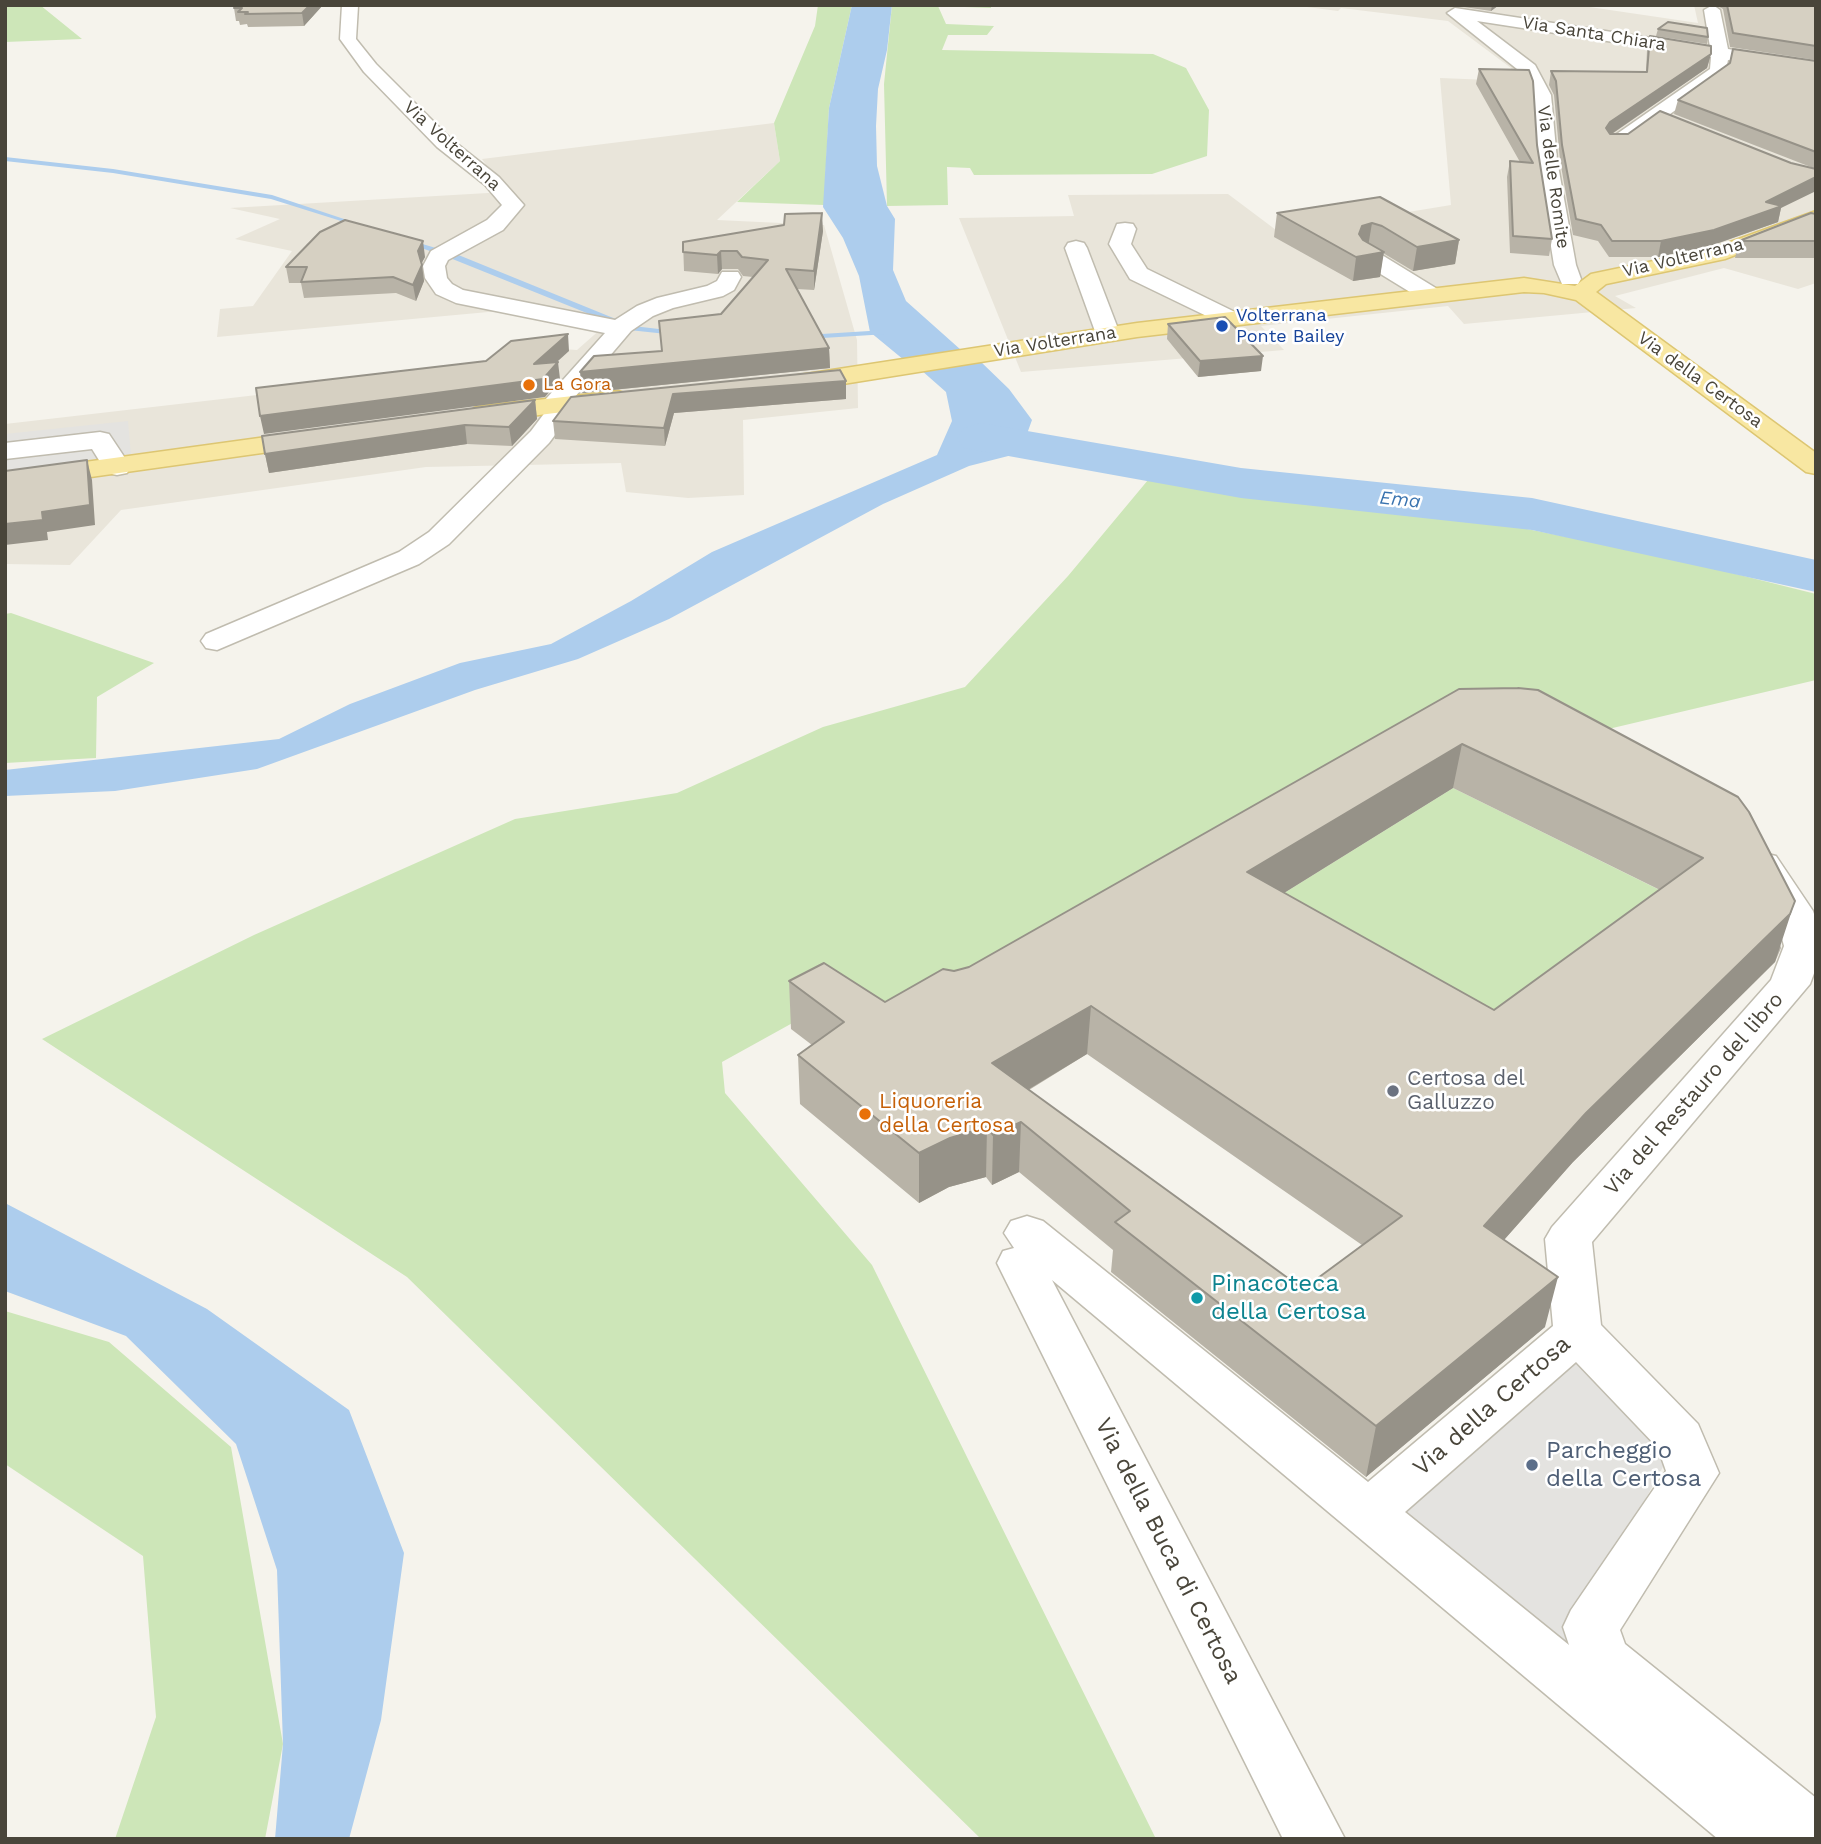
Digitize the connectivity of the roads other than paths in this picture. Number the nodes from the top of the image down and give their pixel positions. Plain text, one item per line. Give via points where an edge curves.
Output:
1 (350, 6) edge
2 (1712, 10) dead end
3 (1448, 11) joint
4 (1720, 53) junction
5 (1816, 68) edge
6 (1655, 116) junction
7 (1681, 126) edge
8 (1616, 143) edge
9 (1816, 217) edge
10 (1125, 229) dead end
11 (1076, 248) dead end
12 (1369, 257) edge
13 (730, 277) dead end
14 (1570, 288) junction
15 (1431, 295) junction
16 (1229, 318) junction
17 (619, 328) junction
18 (1108, 334) junction
19 (764, 387) edge
20 (645, 397) edge
21 (559, 404) junction
22 (464, 417) edge
23 (342, 435) edge
24 (5, 451) edge
25 (1816, 466) edge
26 (117, 467) junction
27 (5, 481) edge
28 (217, 641) dead end
29 (1740, 833) edge
30 (1578, 1332) junction
31 (1368, 1513) junction
32 (1816, 1836) edge
33 (1315, 1839) edge
34 (1764, 1839) edge

1 - 17 street, Via Volterrana via 348,39 370,68 513,205 495,225 439,256 434,266 444,289 456,296
2 - 4 street
3 - 4 street, Via Santa Chiara
3 - 14 street, Via delle Romite via 1529,69 1537,81
4 - 5 street, Via Santa Chiara
4 - 6 street via 1719,71
6 - 7 street
6 - 8 street
9 - 14 main road, Via Volterrana via 1717,254 1614,274 1584,289
10 - 16 street via 1120,244 1138,274
11 - 18 street
12 - 15 street
13 - 17 street via 726,285 664,303
14 - 15 main road, Via Volterrana via 1524,285
14 - 25 main road, Via della Certosa
15 - 16 main road, Via Volterrana
16 - 18 main road, Via Volterrana
17 - 21 street
18 - 19 main road, Via Volterrana
20 - 21 main road
21 - 22 main road
21 - 28 street via 540,437 513,465 439,537 409,558
23 - 26 main road
24 - 26 street via 100,440
26 - 27 main road
29 - 30 street, Via del Restauro del libro via 1794,911 1804,946 1790,984 1569,1239
30 - 31 street, Via della Certosa
30 - 32 street, Via della Certosa via 1680,1438 1693,1473 1591,1627 1603,1660
31 - 33 street, Via della Buca di Certosa via 1024,1248
31 - 34 street

